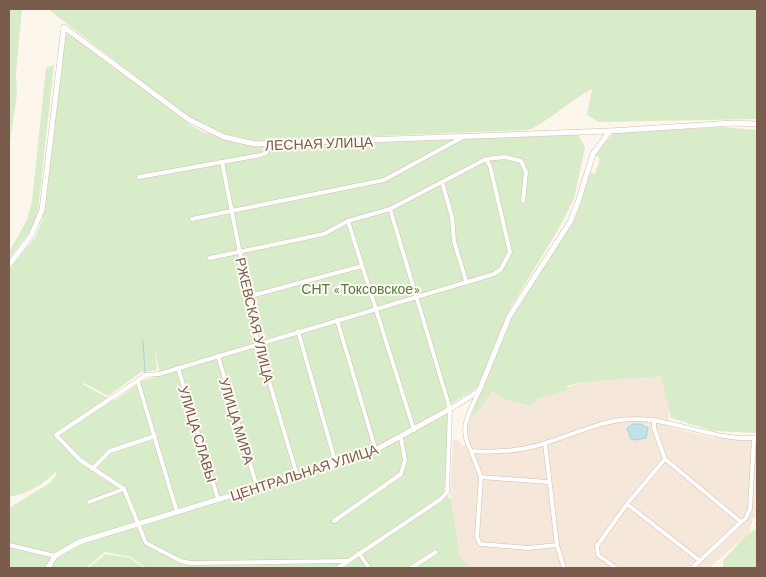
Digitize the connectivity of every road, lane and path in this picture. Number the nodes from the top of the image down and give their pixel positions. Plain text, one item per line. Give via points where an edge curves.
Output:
1 (757, 124) edge
2 (610, 131) junction
3 (463, 137) junction
4 (271, 145) junction
5 (486, 159) junction
6 (222, 162) junction
7 (139, 177) dead end
8 (442, 182) junction
9 (522, 201) dead end
10 (390, 209) junction
11 (231, 212) junction
12 (192, 220) dead end
13 (348, 221) junction
14 (239, 252) junction
15 (210, 258) dead end
16 (9, 264) edge
17 (362, 266) junction
18 (466, 282) junction
19 (416, 296) junction
20 (247, 297) junction
21 (376, 308) junction
22 (337, 320) junction
23 (298, 332) junction
24 (258, 344) junction
25 (218, 356) junction
26 (178, 368) junction
27 (138, 382) junction
28 (479, 391) junction
29 (450, 410) junction
30 (654, 420) junction
31 (414, 430) junction
32 (155, 436) junction
33 (756, 437) edge
34 (401, 438) junction
35 (545, 443) junction
36 (376, 451) junction
37 (472, 451) junction
38 (665, 459) junction
39 (336, 464) junction
40 (92, 470) junction
41 (297, 475) junction
42 (481, 477) junction
43 (548, 482) junction
44 (257, 487) junction
45 (124, 489) junction
46 (218, 499) junction
47 (89, 502) dead end
48 (627, 504) junction
49 (177, 512) junction
50 (334, 521) dead end
51 (741, 522) junction
52 (137, 524) junction
53 (9, 545) edge
54 (557, 545) junction
55 (436, 552) dead end
56 (359, 553) junction
57 (55, 556) junction
58 (699, 560) junction
59 (348, 561) junction
60 (48, 568) edge
61 (338, 568) edge
62 (369, 568) edge
63 (411, 568) edge
64 (564, 568) edge
65 (616, 568) edge
66 (692, 568) edge

1 - 2 street, ЛЕСНАЯ УЛИЦА
2 - 3 street, ЛЕСНАЯ УЛИЦА
2 - 28 street via 593,154 570,222 508,317
3 - 4 street, ЛЕСНАЯ УЛИЦА
3 - 11 street via 384,180
4 - 6 street via 261,155
4 - 16 street, ЛЕСНАЯ УЛИЦА via 224,137 188,119 64,26 42,210 31,236
5 - 8 street
5 - 9 street via 504,157 521,161 526,172
5 - 18 street via 510,252 494,274
6 - 7 street
6 - 11 street, РЖЕВСКАЯ УЛИЦА
8 - 10 street
8 - 18 street
10 - 13 street
10 - 19 street
11 - 12 street
11 - 14 street, РЖЕВСКАЯ УЛИЦА
13 - 14 street via 316,237
13 - 17 street
14 - 15 street
14 - 20 street, РЖЕВСКАЯ УЛИЦА
17 - 20 street
17 - 21 street
18 - 19 street
19 - 21 street
19 - 29 street
20 - 24 street, РЖЕВСКАЯ УЛИЦА
21 - 22 street
21 - 31 street
22 - 23 street
22 - 36 street
23 - 24 street
23 - 39 street
24 - 25 street
24 - 41 street, РЖЕВСКАЯ УЛИЦА
25 - 26 street
25 - 44 street, УЛИЦА МИРА
26 - 27 street via 146,375
26 - 46 street, УЛИЦА СЛАВЫ
27 - 32 street
27 - 40 street via 56,435
28 - 29 street, ЦЕНТРАЛЬНАЯ УЛИЦА
28 - 37 street via 464,429 465,440
29 - 31 street, ЦЕНТРАЛЬНАЯ УЛИЦА
29 - 56 street via 445,496
30 - 33 street via 701,431
30 - 35 street via 612,421
30 - 38 street
31 - 34 street, ЦЕНТРАЛЬНАЯ УЛИЦА
32 - 40 street via 110,451
32 - 49 street
33 - 51 street via 750,509
34 - 36 street, ЦЕНТРАЛЬНАЯ УЛИЦА
34 - 50 street via 406,460 401,474
35 - 37 street via 517,450
35 - 43 street
36 - 39 street, ЦЕНТРАЛЬНАЯ УЛИЦА
37 - 42 street
38 - 48 street
38 - 51 street
39 - 41 street, ЦЕНТРАЛЬНАЯ УЛИЦА
40 - 45 street
41 - 44 street, ЦЕНТРАЛЬНАЯ УЛИЦА
42 - 43 street
42 - 54 street via 477,537 480,544 528,548
43 - 54 street
44 - 46 street, ЦЕНТРАЛЬНАЯ УЛИЦА
45 - 47 street
45 - 52 street
46 - 49 street, ЦЕНТРАЛЬНАЯ УЛИЦА
48 - 58 street
48 - 65 street via 596,549 598,555
49 - 52 street, ЦЕНТРАЛЬНАЯ УЛИЦА
51 - 58 street
52 - 57 street, ЦЕНТРАЛЬНАЯ УЛИЦА via 79,542
52 - 59 street via 146,543 181,561
53 - 57 street
54 - 64 street
55 - 63 street
56 - 59 street
56 - 62 street
57 - 60 street, ЦЕНТРАЛЬНАЯ УЛИЦА
58 - 66 street
59 - 61 street

